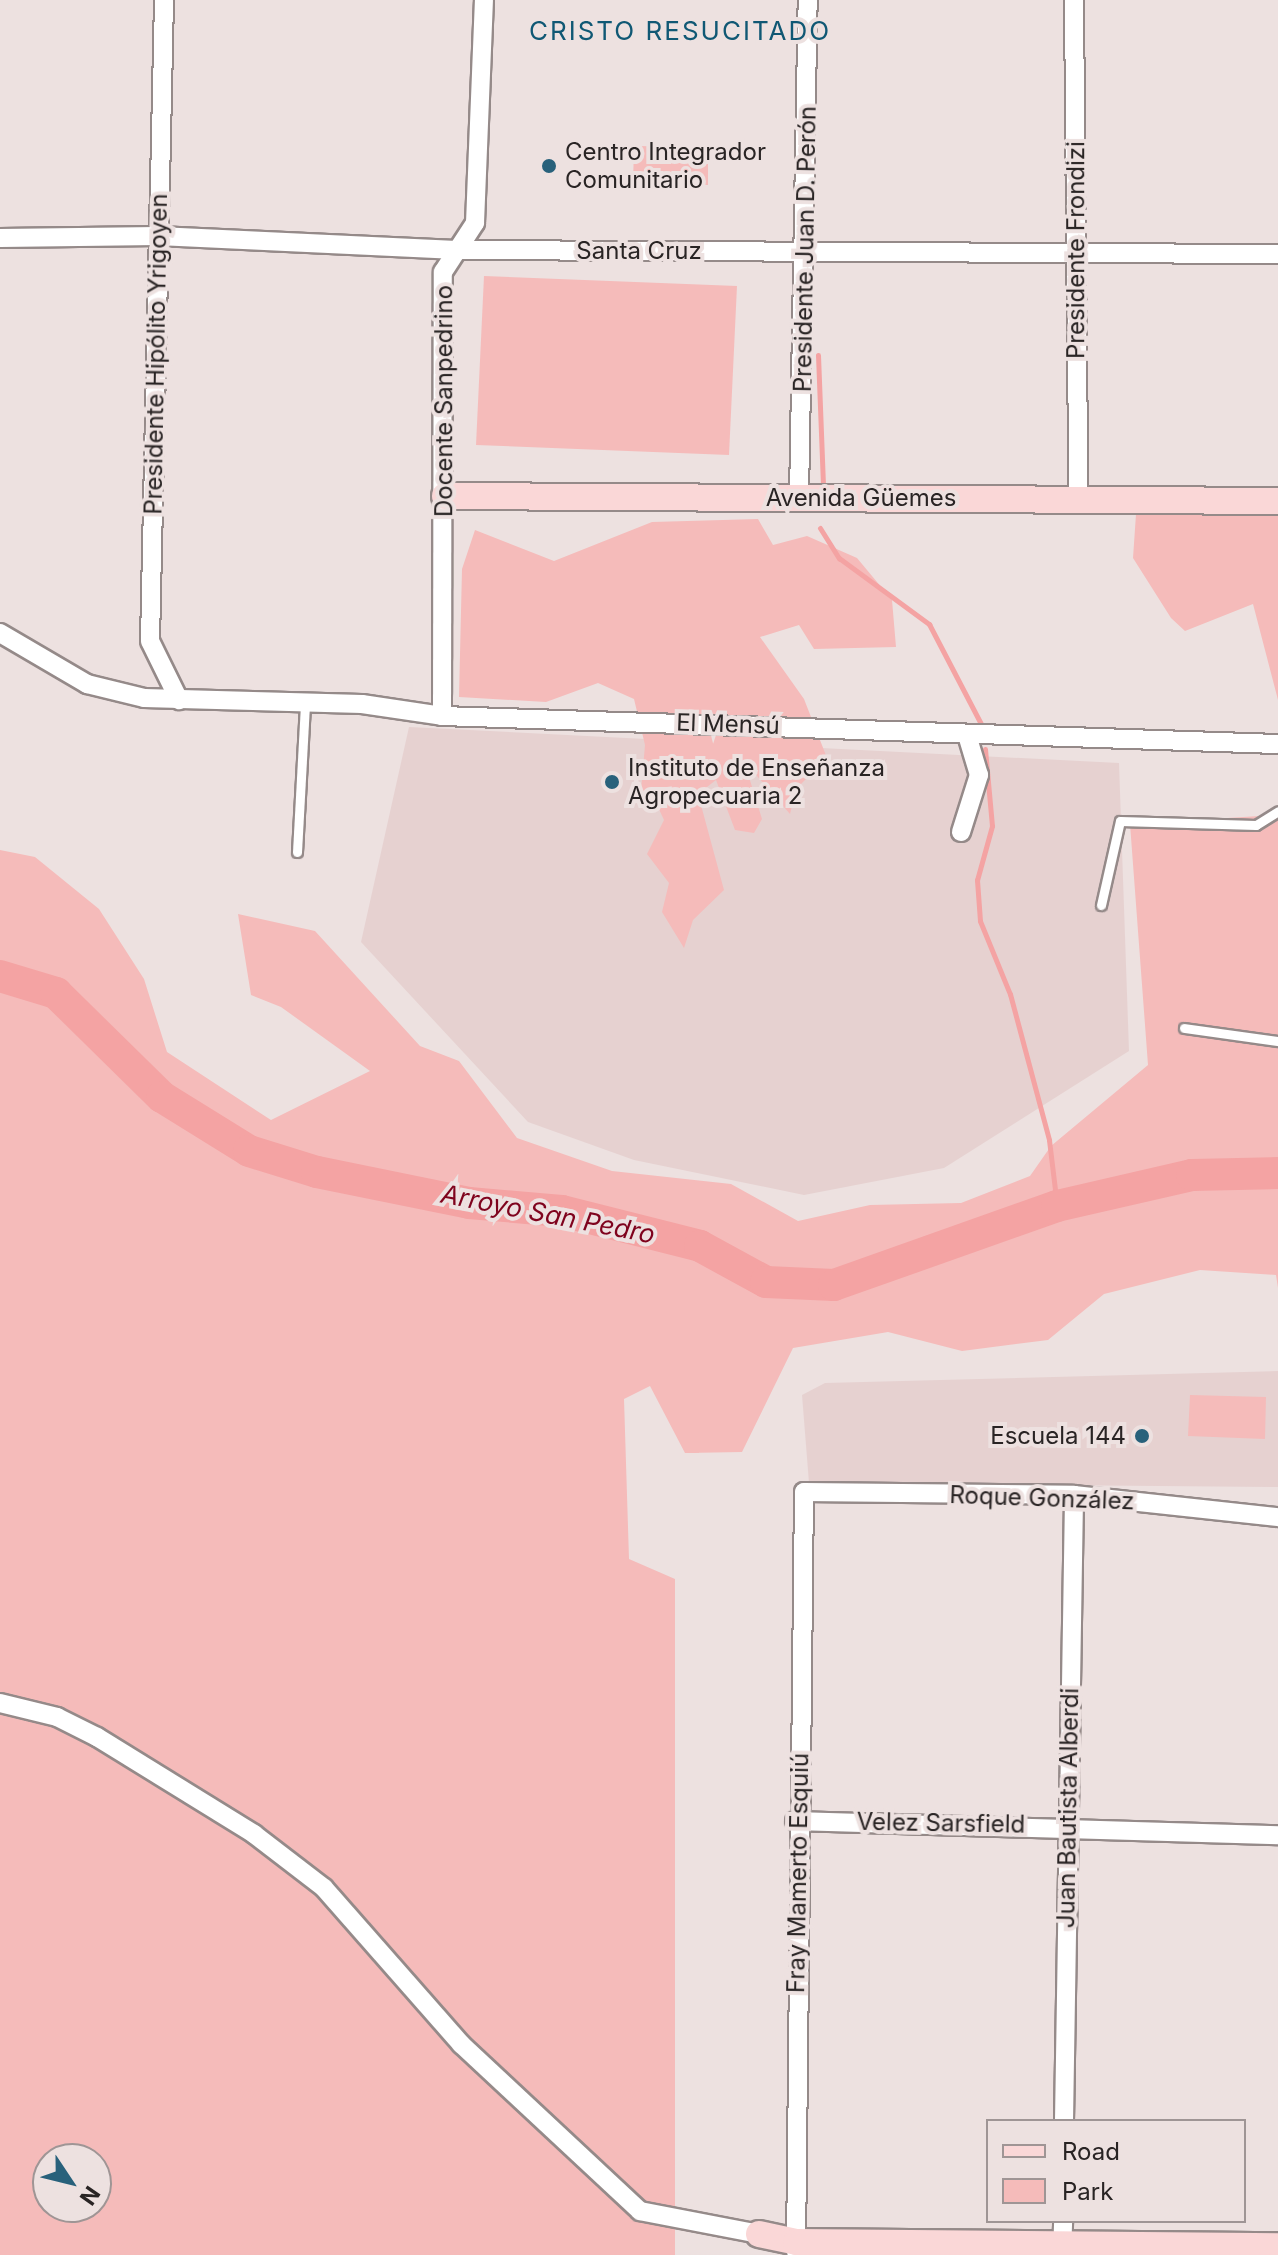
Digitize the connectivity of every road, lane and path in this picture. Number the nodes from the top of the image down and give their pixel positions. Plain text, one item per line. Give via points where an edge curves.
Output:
1 (164, 0) edge
2 (484, 0) edge
3 (808, 0) edge
4 (1074, 0) edge
5 (158, 236) junction
6 (0, 238) edge
7 (457, 250) junction
8 (1076, 250) junction
9 (807, 251) junction
10 (1278, 254) edge
11 (445, 496) junction
12 (799, 498) junction
13 (1078, 499) junction
14 (1278, 501) edge
15 (0, 633) edge
16 (179, 700) junction
17 (305, 702) junction
18 (442, 716) junction
19 (967, 735) junction
20 (1278, 744) edge
21 (1278, 811) edge
22 (961, 832) dead end
23 (297, 852) dead end
24 (1101, 905) dead end
25 (1184, 1028) dead end
26 (1278, 1041) edge
27 (804, 1492) joint
28 (1074, 1495) junction
29 (1278, 1517) edge
30 (0, 1703) edge
31 (795, 1821) junction
32 (1067, 1825) junction
33 (1278, 1835) edge
34 (1064, 2119) edge
35 (759, 2234) joint
36 (1062, 2238) edge
37 (1278, 2246) edge
38 (796, 2248) edge

1 - 5 street, Presidente Hipólito Yrigoyen
2 - 7 street, Docente Sanpedrino via 475,223
3 - 9 street, Presidente Juan D. Perón
4 - 8 street, Presidente Frondizi
5 - 6 street, Santa Cruz
5 - 7 street, Santa Cruz
5 - 16 street, Presidente Hipólito Yrigoyen via 150,641
7 - 9 street, Santa Cruz
7 - 11 street, Docente Sanpedrino via 443,272
8 - 9 street, Santa Cruz
8 - 10 street, Santa Cruz
8 - 13 street, Presidente Frondizi
9 - 12 street, Presidente Juan D. Perón
11 - 12 main road, Avenida Güemes
11 - 18 street, Docente Sanpedrino
12 - 13 main road, Avenida Güemes
13 - 14 main road, Avenida Güemes
15 - 16 street, El Mensú via 87,684
16 - 17 street, El Mensú
17 - 18 street, El Mensú
17 - 23 lane
18 - 19 street, El Mensú
19 - 20 street, El Mensú
19 - 22 street via 979,775
21 - 24 lane via 1256,825 1120,821
25 - 26 lane
27 - 28 street, Roque González
27 - 31 street, Fray Mamerto Esquiú
28 - 29 street, Roque González
28 - 32 street, Juan Bautista Alberdi
30 - 35 street via 57,1717 97,1737 254,1834 324,1888 461,2044 640,2211
31 - 32 street, Velez Sarsfield
31 - 38 street, Fray Mamerto Esquiú
32 - 33 street, Velez Sarsfield
32 - 34 street, Juan Bautista Alberdi
35 - 38 main road
36 - 37 main road
36 - 38 main road

